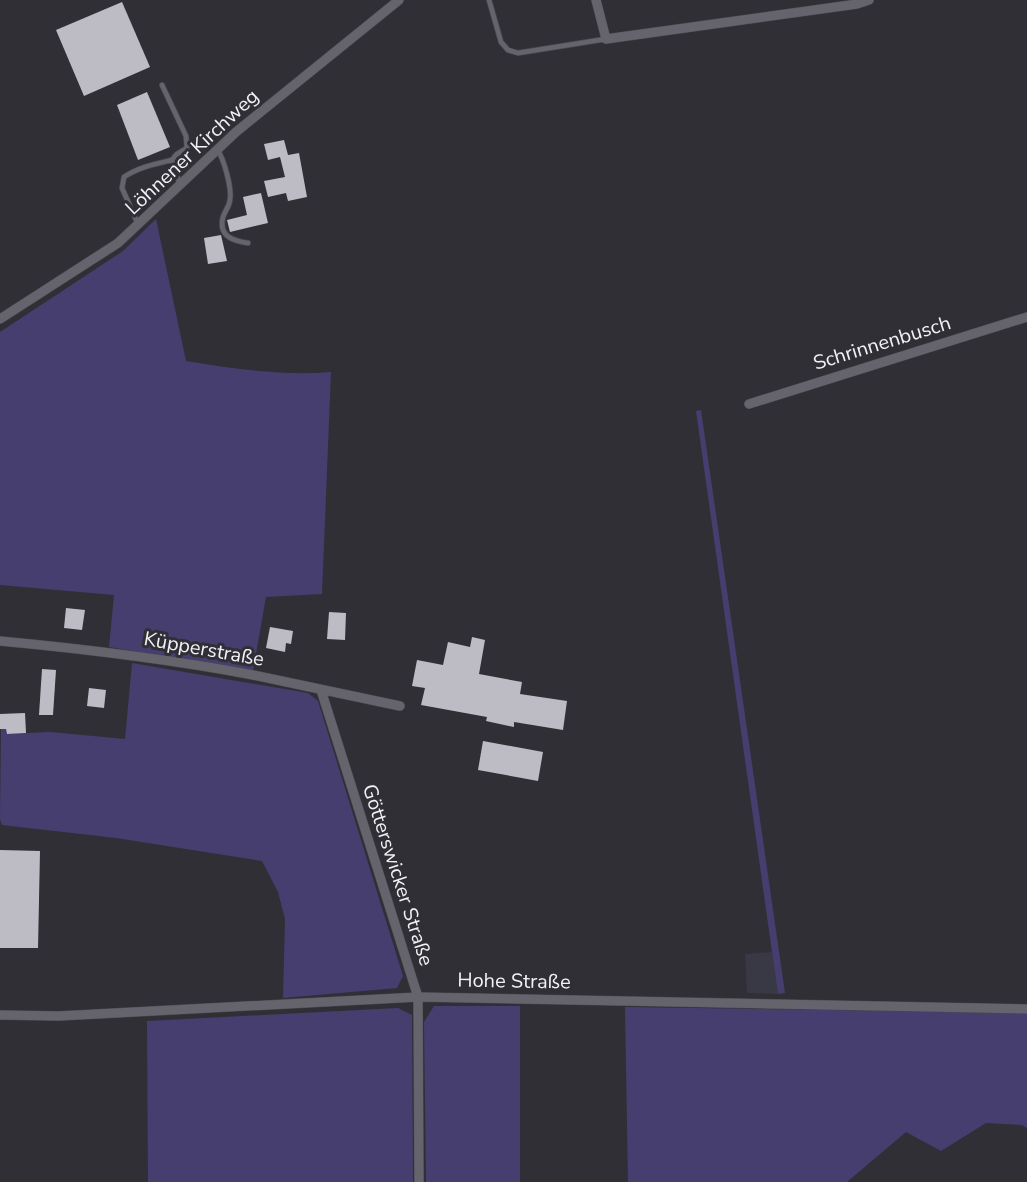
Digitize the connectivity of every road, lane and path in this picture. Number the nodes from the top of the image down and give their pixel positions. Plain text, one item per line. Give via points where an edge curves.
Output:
1 (399, 0) edge
2 (489, 0) edge
3 (596, 0) edge
4 (869, 0) edge
5 (606, 39) junction
6 (162, 86) dead end
7 (217, 149) junction
8 (172, 160) junction
9 (180, 185) junction
10 (139, 225) junction
11 (248, 243) dead end
12 (1027, 317) edge
13 (0, 319) edge
14 (749, 404) dead end
15 (0, 641) edge
16 (321, 690) junction
17 (400, 706) dead end
18 (418, 997) junction
19 (1027, 1009) edge
20 (0, 1015) edge
21 (419, 1182) edge

1 - 7 street, Löhnener Kirchweg
2 - 5 lane via 501,42 508,50 518,53
3 - 5 street
4 - 5 street
6 - 8 lane via 188,145
7 - 9 street, Löhnener Kirchweg
7 - 11 lane via 230,193 223,221 225,232 233,241
8 - 9 lane
8 - 10 lane via 148,165 124,177 122,188
9 - 10 street, Löhnener Kirchweg
10 - 13 street, Löhnener Kirchweg via 118,243
12 - 14 street, Schrinnenbusch
15 - 16 street, Küpperstraße via 133,655
16 - 17 street, Küpperstraße
16 - 18 street, Götterswicker Straße
18 - 19 street, Hohe Straße
18 - 20 street, Hohe Straße via 59,1016
18 - 21 street, Götterswicker Straße

